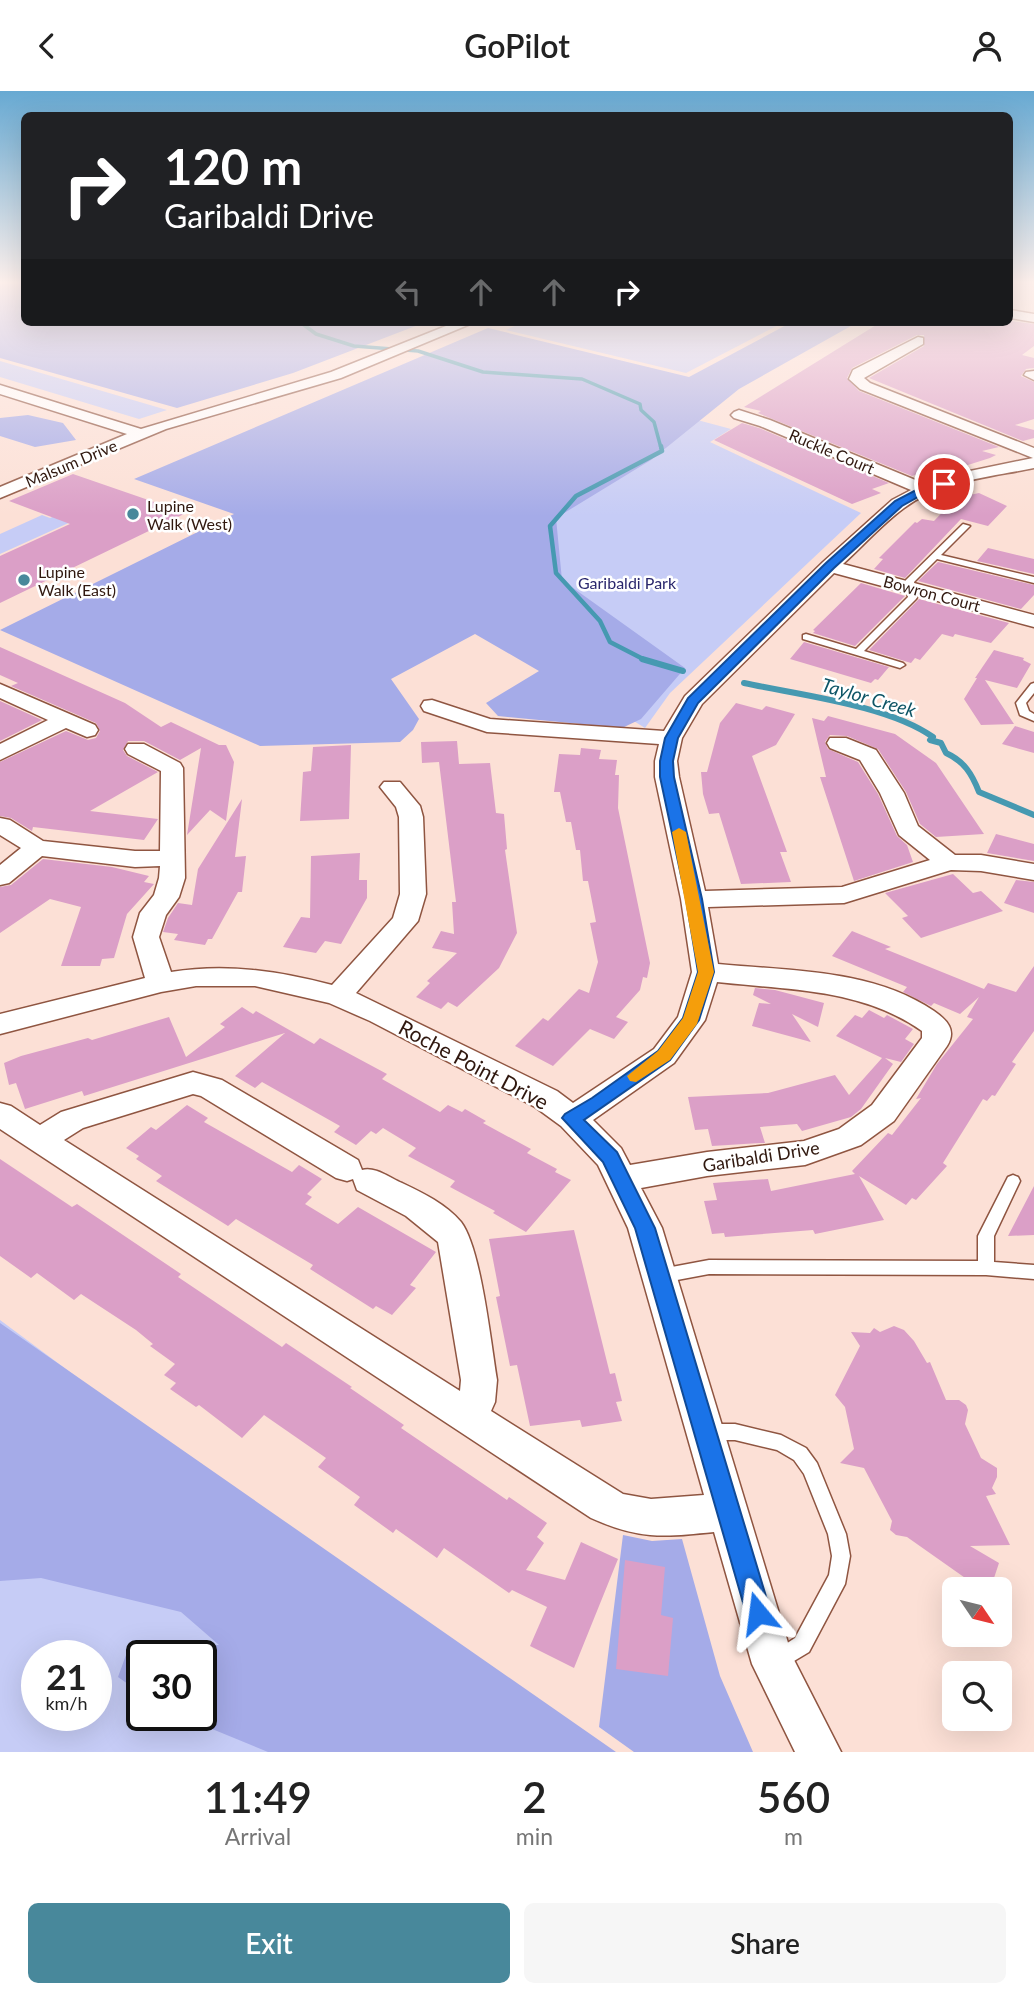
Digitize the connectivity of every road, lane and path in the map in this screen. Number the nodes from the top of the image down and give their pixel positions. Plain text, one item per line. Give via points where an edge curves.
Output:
1 (370, 362) edge
2 (880, 362) edge
3 (0, 389) edge
4 (739, 415) dead end
5 (142, 433) junction
6 (1034, 454) edge
7 (1034, 463) edge
8 (0, 476) edge
9 (22, 483) junction
10 (924, 490) junction
11 (0, 492) edge
12 (967, 526) dead end
13 (935, 556) junction
14 (830, 566) junction
15 (1034, 580) edge
16 (911, 588) junction
17 (1034, 621) edge
18 (806, 637) dead end
19 (857, 653) junction
20 (900, 665) dead end
21 (1034, 686) edge
22 (0, 690) edge
23 (432, 706) dead end
24 (1034, 718) edge
25 (65, 720) junction
26 (87, 730) dead end
27 (671, 738) junction
28 (838, 743) dead end
29 (136, 749) dead end
30 (0, 753) edge
31 (392, 787) dead end
32 (1, 825) edge
33 (37, 848) junction
34 (173, 858) junction
35 (949, 862) junction
36 (1034, 872) edge
37 (0, 877) edge
38 (694, 899) junction
39 (706, 972) junction
40 (161, 983) junction
41 (338, 996) junction
42 (0, 1024) edge
43 (0, 1114) edge
44 (572, 1118) junction
45 (40, 1140) junction
46 (622, 1179) junction
47 (1013, 1181) dead end
48 (986, 1268) junction
49 (1034, 1272) edge
50 (660, 1276) junction
51 (466, 1415) junction
52 (704, 1431) junction
53 (730, 1512) junction
54 (773, 1664) junction
55 (818, 1752) edge

1 - 5 street, Malsum Drive
2 - 6 street via 858,373 856,379
3 - 5 street
4 - 10 street, Ruckle Court
5 - 9 street, Malsum Drive
7 - 10 street
8 - 9 street
9 - 11 street, Malsum Drive
10 - 14 street via 898,503
12 - 13 lane
13 - 15 lane
13 - 16 lane via 909,582
14 - 16 street, Bowron Court
14 - 27 street via 693,701
16 - 17 street, Bowron Court
16 - 19 lane via 913,597
18 - 19 lane
19 - 20 lane
21 - 24 lane via 1021,703 1024,713
22 - 25 street
23 - 27 street via 487,725
25 - 26 street
25 - 30 street
27 - 38 street via 667,777
28 - 35 street via 868,755 908,830
29 - 34 street via 172,768
31 - 41 street via 411,817 413,894 405,921
32 - 33 street
33 - 34 street via 135,859
33 - 37 street
34 - 40 street via 166,897 153,913 146,937
35 - 36 street
35 - 38 street via 844,895
38 - 39 street
39 - 44 street via 691,1020 664,1056
39 - 46 street, Garibaldi Drive via 830,983 886,1000 927,1019 936,1027 937,1039 883,1113 850,1137 805,1153
40 - 41 street, Roche Point Drive via 196,977 255,977
40 - 42 street, Roche Point Drive
41 - 44 street, Roche Point Drive via 490,1069
43 - 45 street
44 - 46 street, Roche Point Drive via 610,1157
45 - 51 street
45 - 51 street via 72,1120 193,1083 211,1088 438,1220 456,1243 479,1380 477,1402
46 - 50 street, Roche Point Drive via 645,1228
47 - 48 lane via 986,1236
48 - 49 lane
48 - 50 lane via 709,1267
50 - 52 street, Roche Point Drive
51 - 53 street via 626,1516 667,1518
52 - 53 street, Roche Point Drive
52 - 54 lane via 769,1440 800,1454 811,1469 836,1534 841,1556 838,1577 802,1645
53 - 54 street, Roche Point Drive
54 - 55 street, Roche Point Drive

